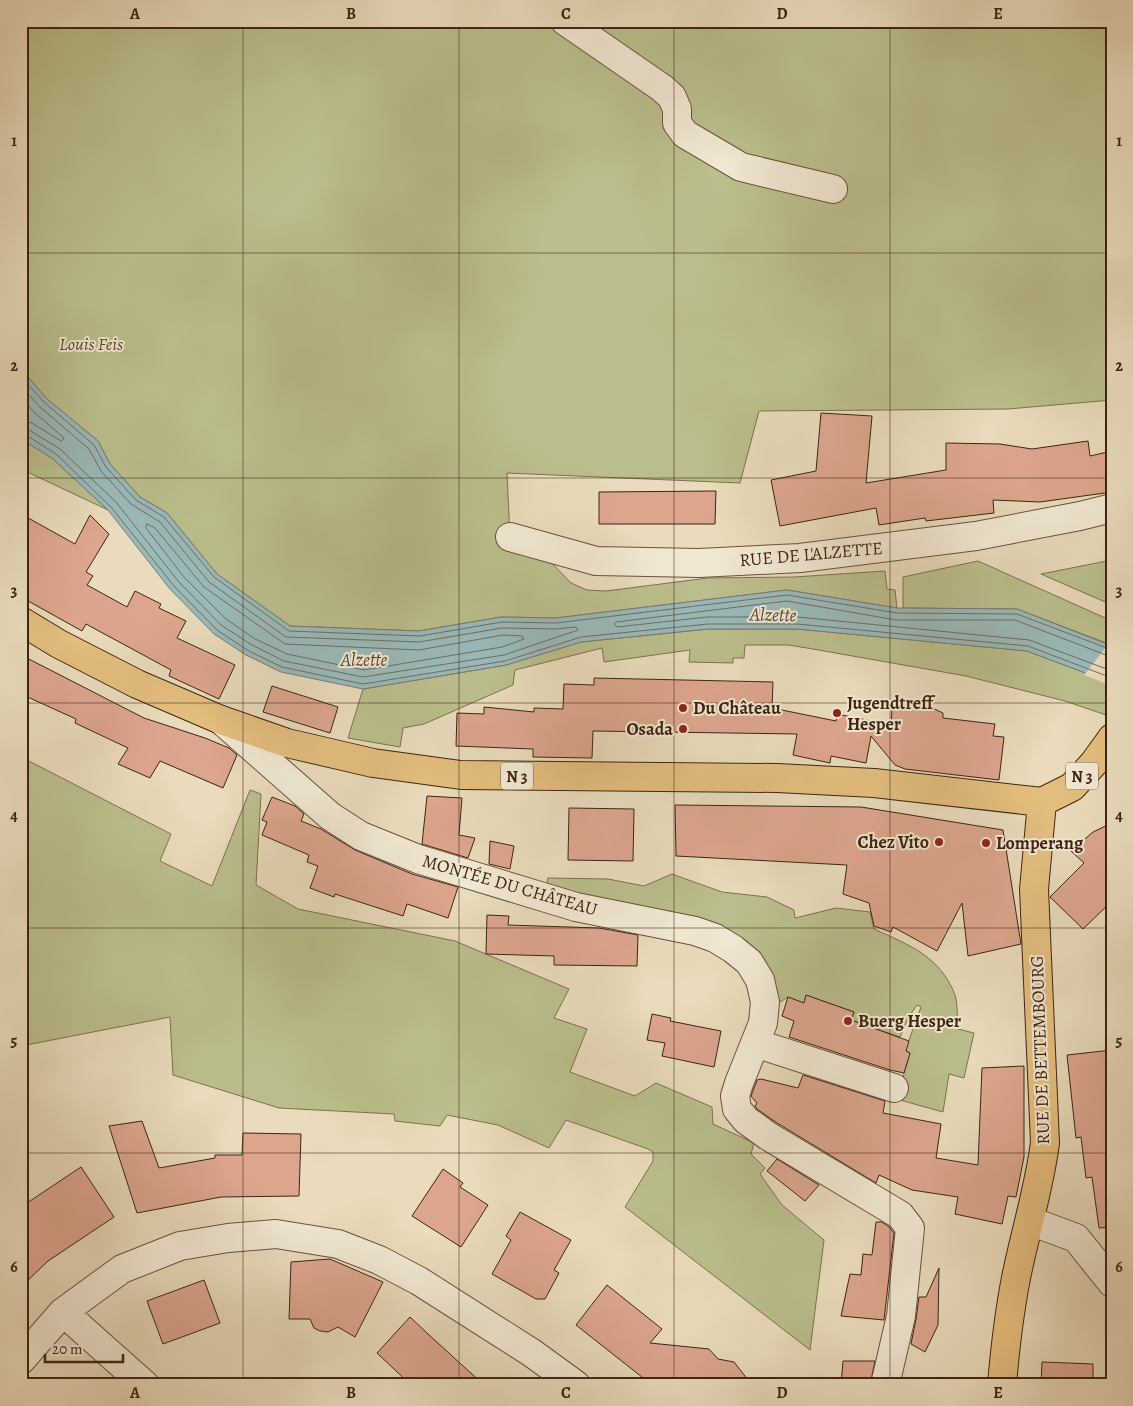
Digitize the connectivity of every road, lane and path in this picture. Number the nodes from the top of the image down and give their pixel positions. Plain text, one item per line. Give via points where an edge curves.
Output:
1 (565, 21) edge
2 (833, 189) dead end
3 (1112, 508) edge
4 (510, 537) dead end
5 (21, 621) edge
6 (221, 720) junction
7 (1112, 738) edge
8 (1042, 802) junction
9 (755, 1043) junction
10 (894, 1088) dead end
11 (1030, 1221) junction
12 (1112, 1282) edge
13 (63, 1312) junction
14 (21, 1360) edge
15 (145, 1385) edge
16 (576, 1385) edge
17 (885, 1385) edge
18 (1002, 1385) edge

1 - 2 street via 672,97 677,109 677,123 685,134 741,167
3 - 4 street, RUE DE L'ALZETTE via 976,536 800,558 699,563 596,561
5 - 6 main road, N 3 via 137,684
6 - 8 main road, N 3 via 288,743 373,764 461,775 777,778 874,783
6 - 9 street, MONTÉE DU CHÂTEAU via 330,816 361,836 418,859 576,907 715,938 749,962 760,980 763,1023
7 - 8 main road, N 3 via 1072,787
8 - 11 main road, RUE DE BETTEMBOURG via 1034,889 1045,1143
9 - 10 street
9 - 17 street, MONTÉE DU CHÂTEAU via 735,1096 737,1109 746,1120 900,1215 910,1228 901,1316
11 - 12 street via 1076,1238
11 - 18 main road, RUE DE BETTEMBOURG via 1008,1320
13 - 14 street
13 - 15 street
13 - 16 street via 122,1269 180,1246 276,1234 338,1244 379,1260 492,1327

